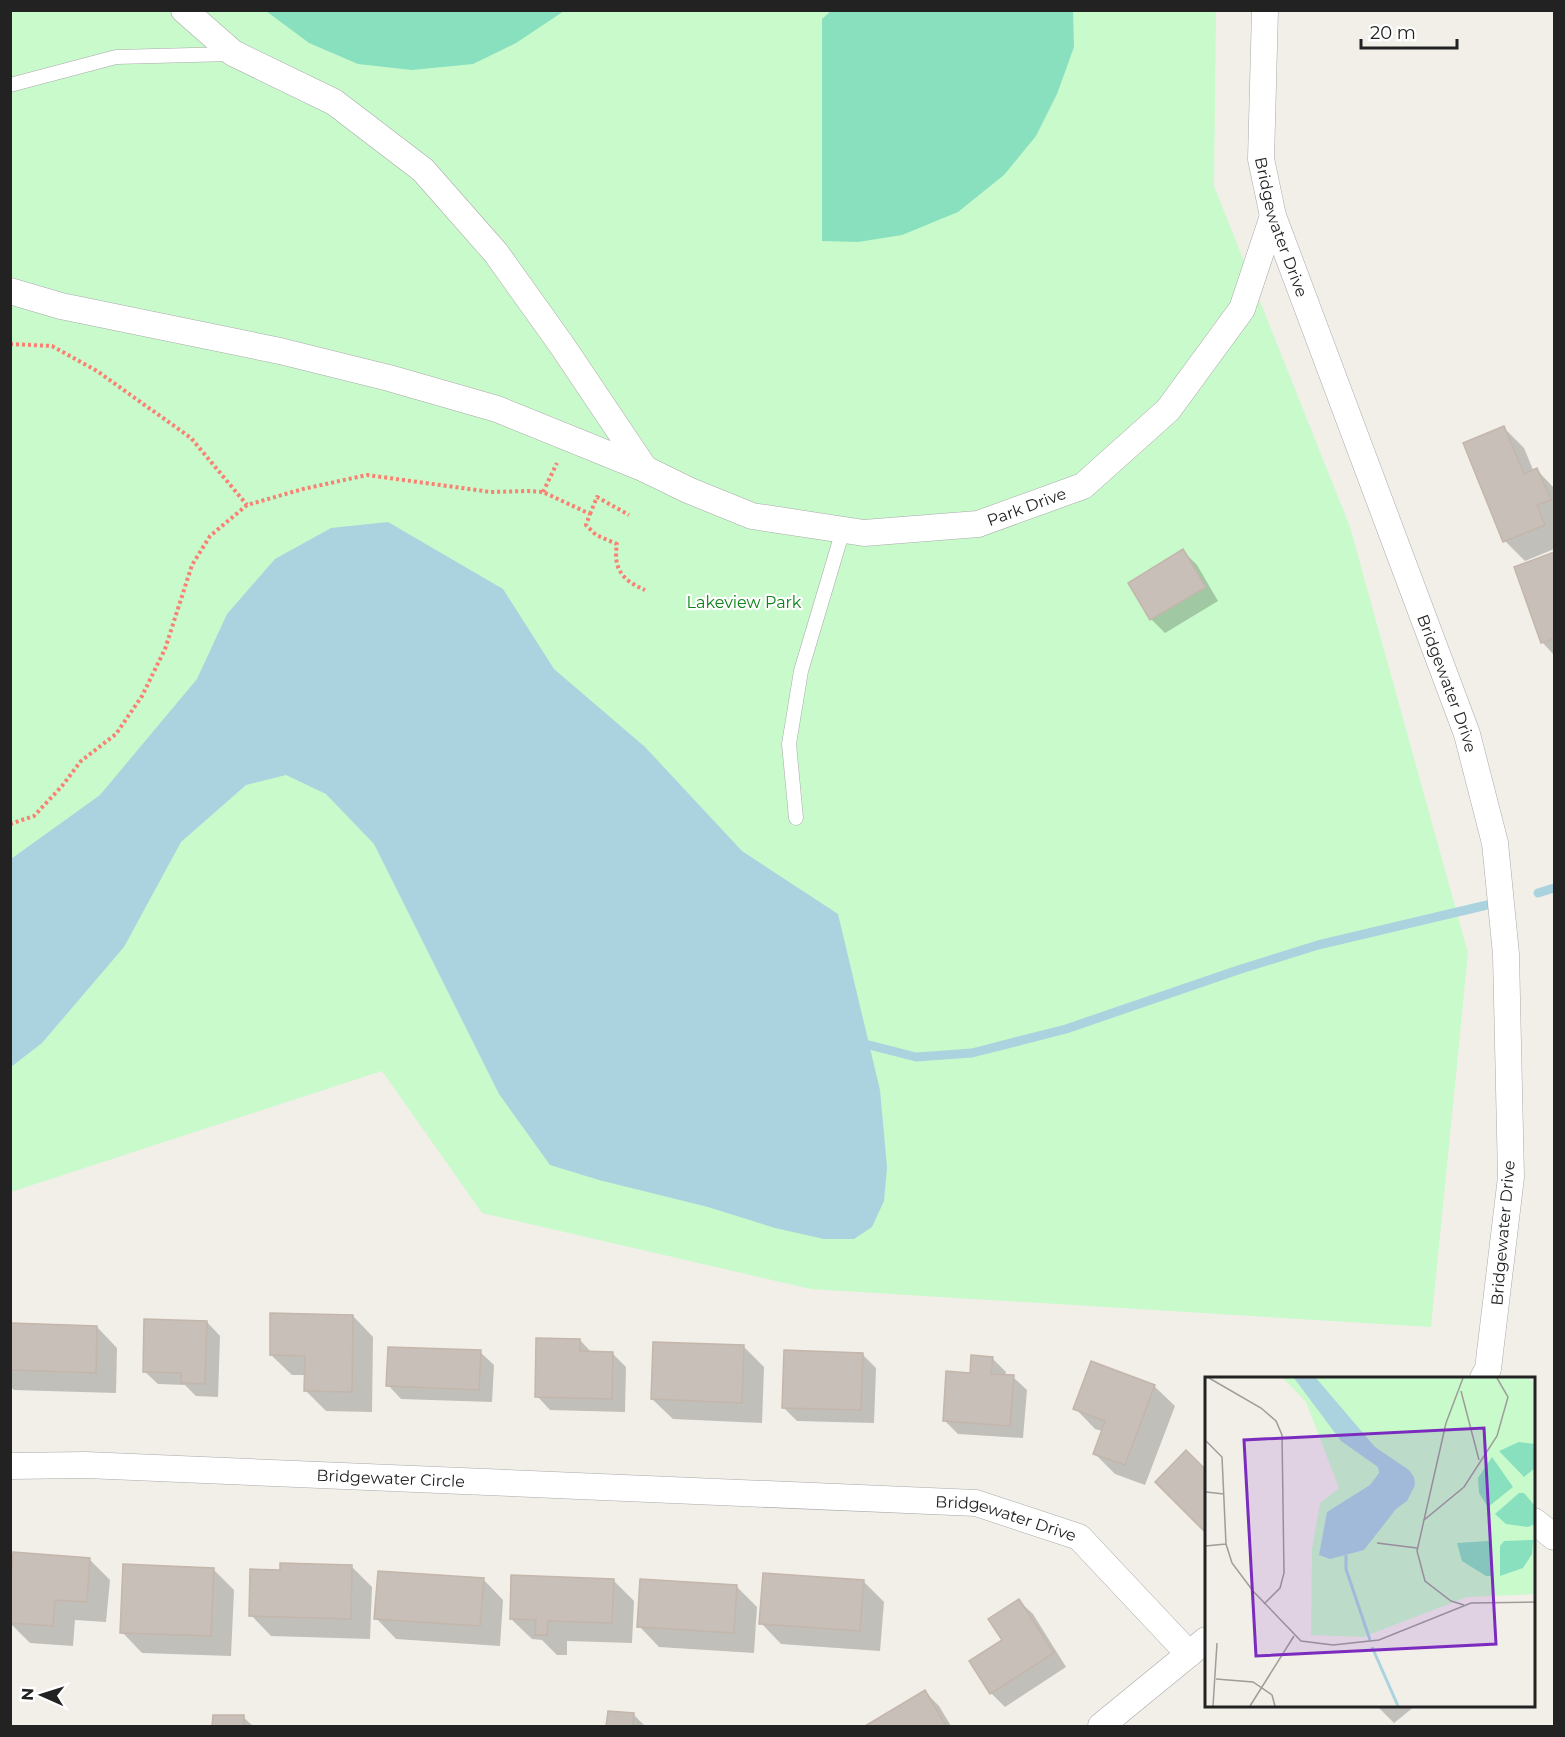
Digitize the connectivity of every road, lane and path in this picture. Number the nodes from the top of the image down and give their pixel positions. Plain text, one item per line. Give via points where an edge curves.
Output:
1 (184, 10) edge
2 (1265, 10) edge
3 (233, 54) junction
4 (10, 84) edge
5 (1273, 216) junction
6 (10, 291) edge
7 (10, 344) edge
8 (645, 469) junction
9 (247, 505) junction
10 (590, 514) junction
11 (629, 515) dead end
12 (843, 530) junction
13 (645, 590) dead end
14 (796, 818) dead end
15 (10, 824) edge
16 (1484, 1377) edge
17 (10, 1466) edge
18 (771, 1494) joint
19 (1535, 1523) edge
20 (1554, 1537) edge
21 (1198, 1647) edge
22 (1101, 1726) edge

1 - 3 street
2 - 5 street, Bridgewater Drive via 1261,159
3 - 4 lane via 116,57
3 - 8 street via 334,102 423,170 496,253
5 - 12 street, Park Drive via 1242,309 1168,410 1083,486 978,524 864,533
5 - 16 street, Bridgewater Drive via 1467,734 1496,843 1506,954 1511,1176 1488,1369
6 - 8 street, Park Drive via 61,306 280,351 389,378 497,409
7 - 9 path via 52,346 97,370 191,438
8 - 12 street, Park Drive via 752,516
9 - 10 path via 367,475 491,492 543,492
9 - 15 path via 210,536 192,565 165,649 142,696 116,734 81,761 34,816
10 - 11 path via 597,497
10 - 13 path via 586,525 596,535 617,544 615,557 624,578
12 - 14 lane via 801,670 789,744
17 - 18 street, Bridgewater Circle via 86,1465
18 - 21 street, Bridgewater Drive via 976,1503 1079,1537
19 - 20 street
21 - 22 street, Bridgewater Drive

